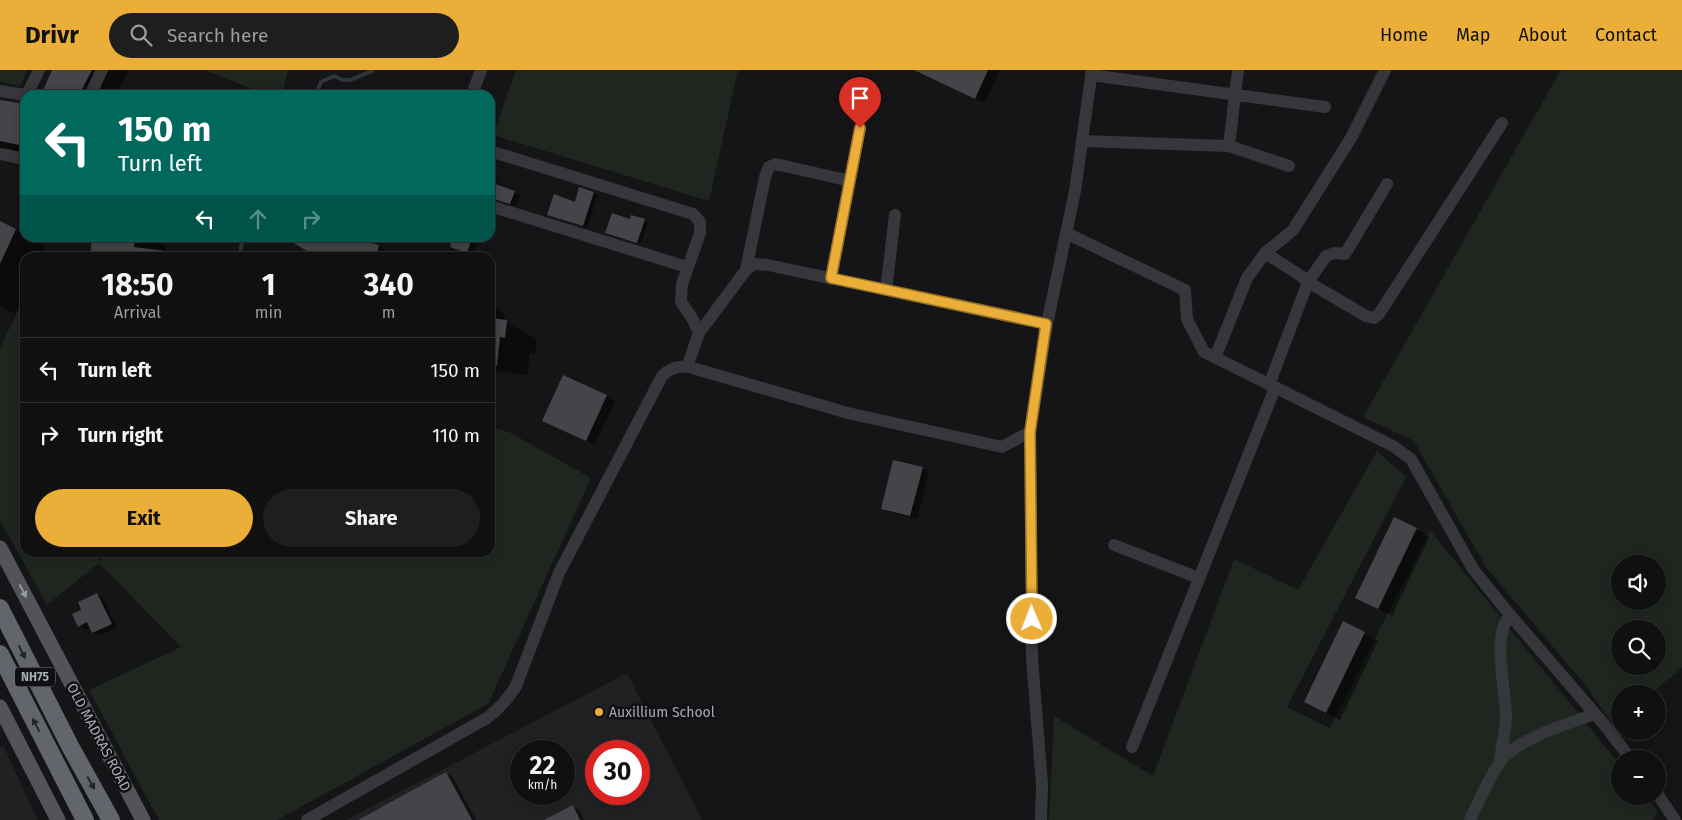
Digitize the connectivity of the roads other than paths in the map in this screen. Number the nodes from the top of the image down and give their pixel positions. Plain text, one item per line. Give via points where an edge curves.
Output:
1 (39, 70) edge
2 (102, 70) edge
3 (481, 70) edge
4 (1238, 70) edge
5 (1385, 70) edge
6 (1091, 73) edge
7 (29, 90) edge
8 (92, 90) edge
9 (474, 90) edge
10 (0, 91) edge
11 (20, 94) edge
12 (1235, 95) junction
13 (1325, 108) dead end
14 (1502, 123) dead end
15 (860, 128) dead end
16 (1082, 141) junction
17 (1229, 146) junction
18 (495, 153) edge
19 (0, 154) edge
20 (20, 158) edge
21 (1289, 166) dead end
22 (850, 181) junction
23 (1387, 184) dead end
24 (495, 208) edge
25 (895, 215) dead end
26 (1066, 233) junction
27 (1265, 253) junction
28 (687, 267) junction
29 (746, 270) junction
30 (831, 278) junction
31 (1308, 282) junction
32 (886, 290) junction
33 (1046, 324) junction
34 (699, 333) junction
35 (1214, 358) junction
36 (687, 367) junction
37 (1272, 386) junction
38 (1030, 432) junction
39 (1114, 545) dead end
40 (0, 548) edge
41 (1199, 578) junction
42 (0, 608) edge
43 (1510, 615) junction
44 (0, 654) edge
45 (0, 707) edge
46 (1595, 714) junction
47 (1132, 747) dead end
48 (1624, 750) edge
49 (1500, 760) junction
50 (1665, 805) edge
51 (58, 820) edge
52 (85, 820) edge
53 (111, 820) edge
54 (143, 820) edge
55 (307, 820) edge
56 (1041, 820) edge
57 (1470, 820) edge
58 (1676, 820) edge

1 - 7 street
2 - 8 street
3 - 9 street
4 - 12 street
5 - 27 street via 1350,138 1293,230
6 - 12 street
6 - 16 street
10 - 11 street
12 - 13 street
12 - 17 street
14 - 31 street via 1379,314 1374,318 1366,316
15 - 22 street
16 - 17 street
16 - 26 street
17 - 21 street
18 - 28 street via 693,214 700,222 700,233
19 - 20 street
22 - 29 street via 776,164 770,167 765,177
22 - 30 street
23 - 31 street via 1345,254 1326,256
24 - 28 street
25 - 32 street
26 - 33 street
26 - 35 street via 1185,290 1187,319 1204,352
27 - 31 street
27 - 35 street via 1247,278
28 - 34 street via 681,302
29 - 30 street via 754,264
29 - 34 street
30 - 32 street
31 - 37 street
32 - 33 street
33 - 38 street
34 - 36 street
35 - 37 street
36 - 38 street via 848,413 1002,447
36 - 55 street via 672,368 662,376 559,574 510,696 486,718
37 - 41 street
37 - 43 street via 1393,446 1411,459 1473,569
38 - 56 street via 1032,657 1042,786
39 - 41 street
40 -> 54 main road, OLD MADRAS ROAD
41 - 47 street
42 -> 53 highway, OLD MADRAS ROAD / NH75
43 - 46 street
43 - 49 street via 1502,632 1501,670 1506,719
52 -> 44 highway, NH75
45 - 51 main road
46 - 48 street
46 - 49 street via 1544,732
49 - 57 street
50 - 58 street

